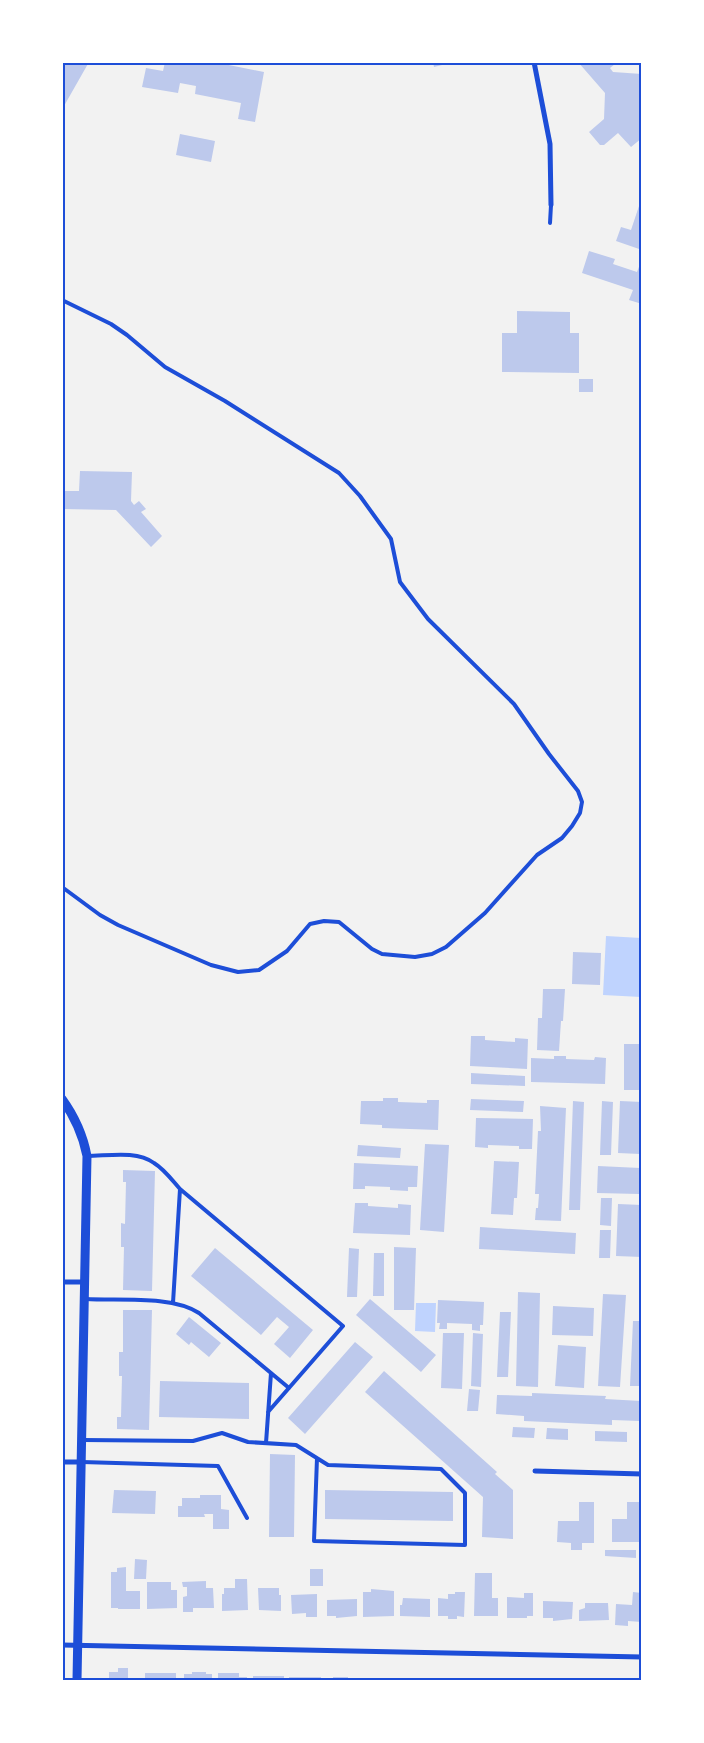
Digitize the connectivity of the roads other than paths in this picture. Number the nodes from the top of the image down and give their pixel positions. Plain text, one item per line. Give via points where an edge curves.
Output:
1 (534, 62) edge
2 (551, 205) joint
3 (550, 223) dead end
4 (62, 300) edge
5 (62, 887) edge
6 (63, 1101) edge
7 (87, 1156) junction
8 (180, 1189) junction
9 (62, 1282) edge
10 (85, 1282) junction
11 (85, 1299) junction
12 (173, 1303) junction
13 (271, 1373) junction
14 (289, 1388) junction
15 (268, 1412) junction
16 (83, 1440) junction
17 (266, 1443) junction
18 (317, 1458) junction
19 (62, 1462) edge
20 (82, 1462) junction
21 (535, 1471) dead end
22 (642, 1474) edge
23 (247, 1518) dead end
24 (62, 1645) edge
25 (78, 1646) junction
26 (642, 1657) edge
27 (77, 1680) edge

1 - 2 street via 550,144
2 - 3 lane
4 - 5 lane via 111,324 165,367 339,473 391,539 403,588 428,619 514,704 578,791 582,807 562,838 538,855 485,914 446,947 422,957 382,954 339,922 324,921 310,924 286,951 259,970 238,972 211,965 118,925
6 - 7 street via 84,1138
7 - 8 lane via 146,1158
7 - 10 street
8 - 12 lane
8 - 14 lane via 343,1326
9 - 10 street
10 - 11 street
11 - 12 lane
11 - 16 street
12 - 13 lane via 199,1313
13 - 14 lane
13 - 15 lane
14 - 15 lane
15 - 17 lane
16 - 17 lane via 193,1442 222,1434
16 - 20 street
17 - 18 lane via 296,1445
18 - 18 lane via 328,1465 441,1469 465,1492 465,1545 314,1541
19 - 20 street
20 - 23 lane via 218,1466
20 - 25 street
21 - 22 street
24 - 25 street
25 - 26 street
25 - 27 street

